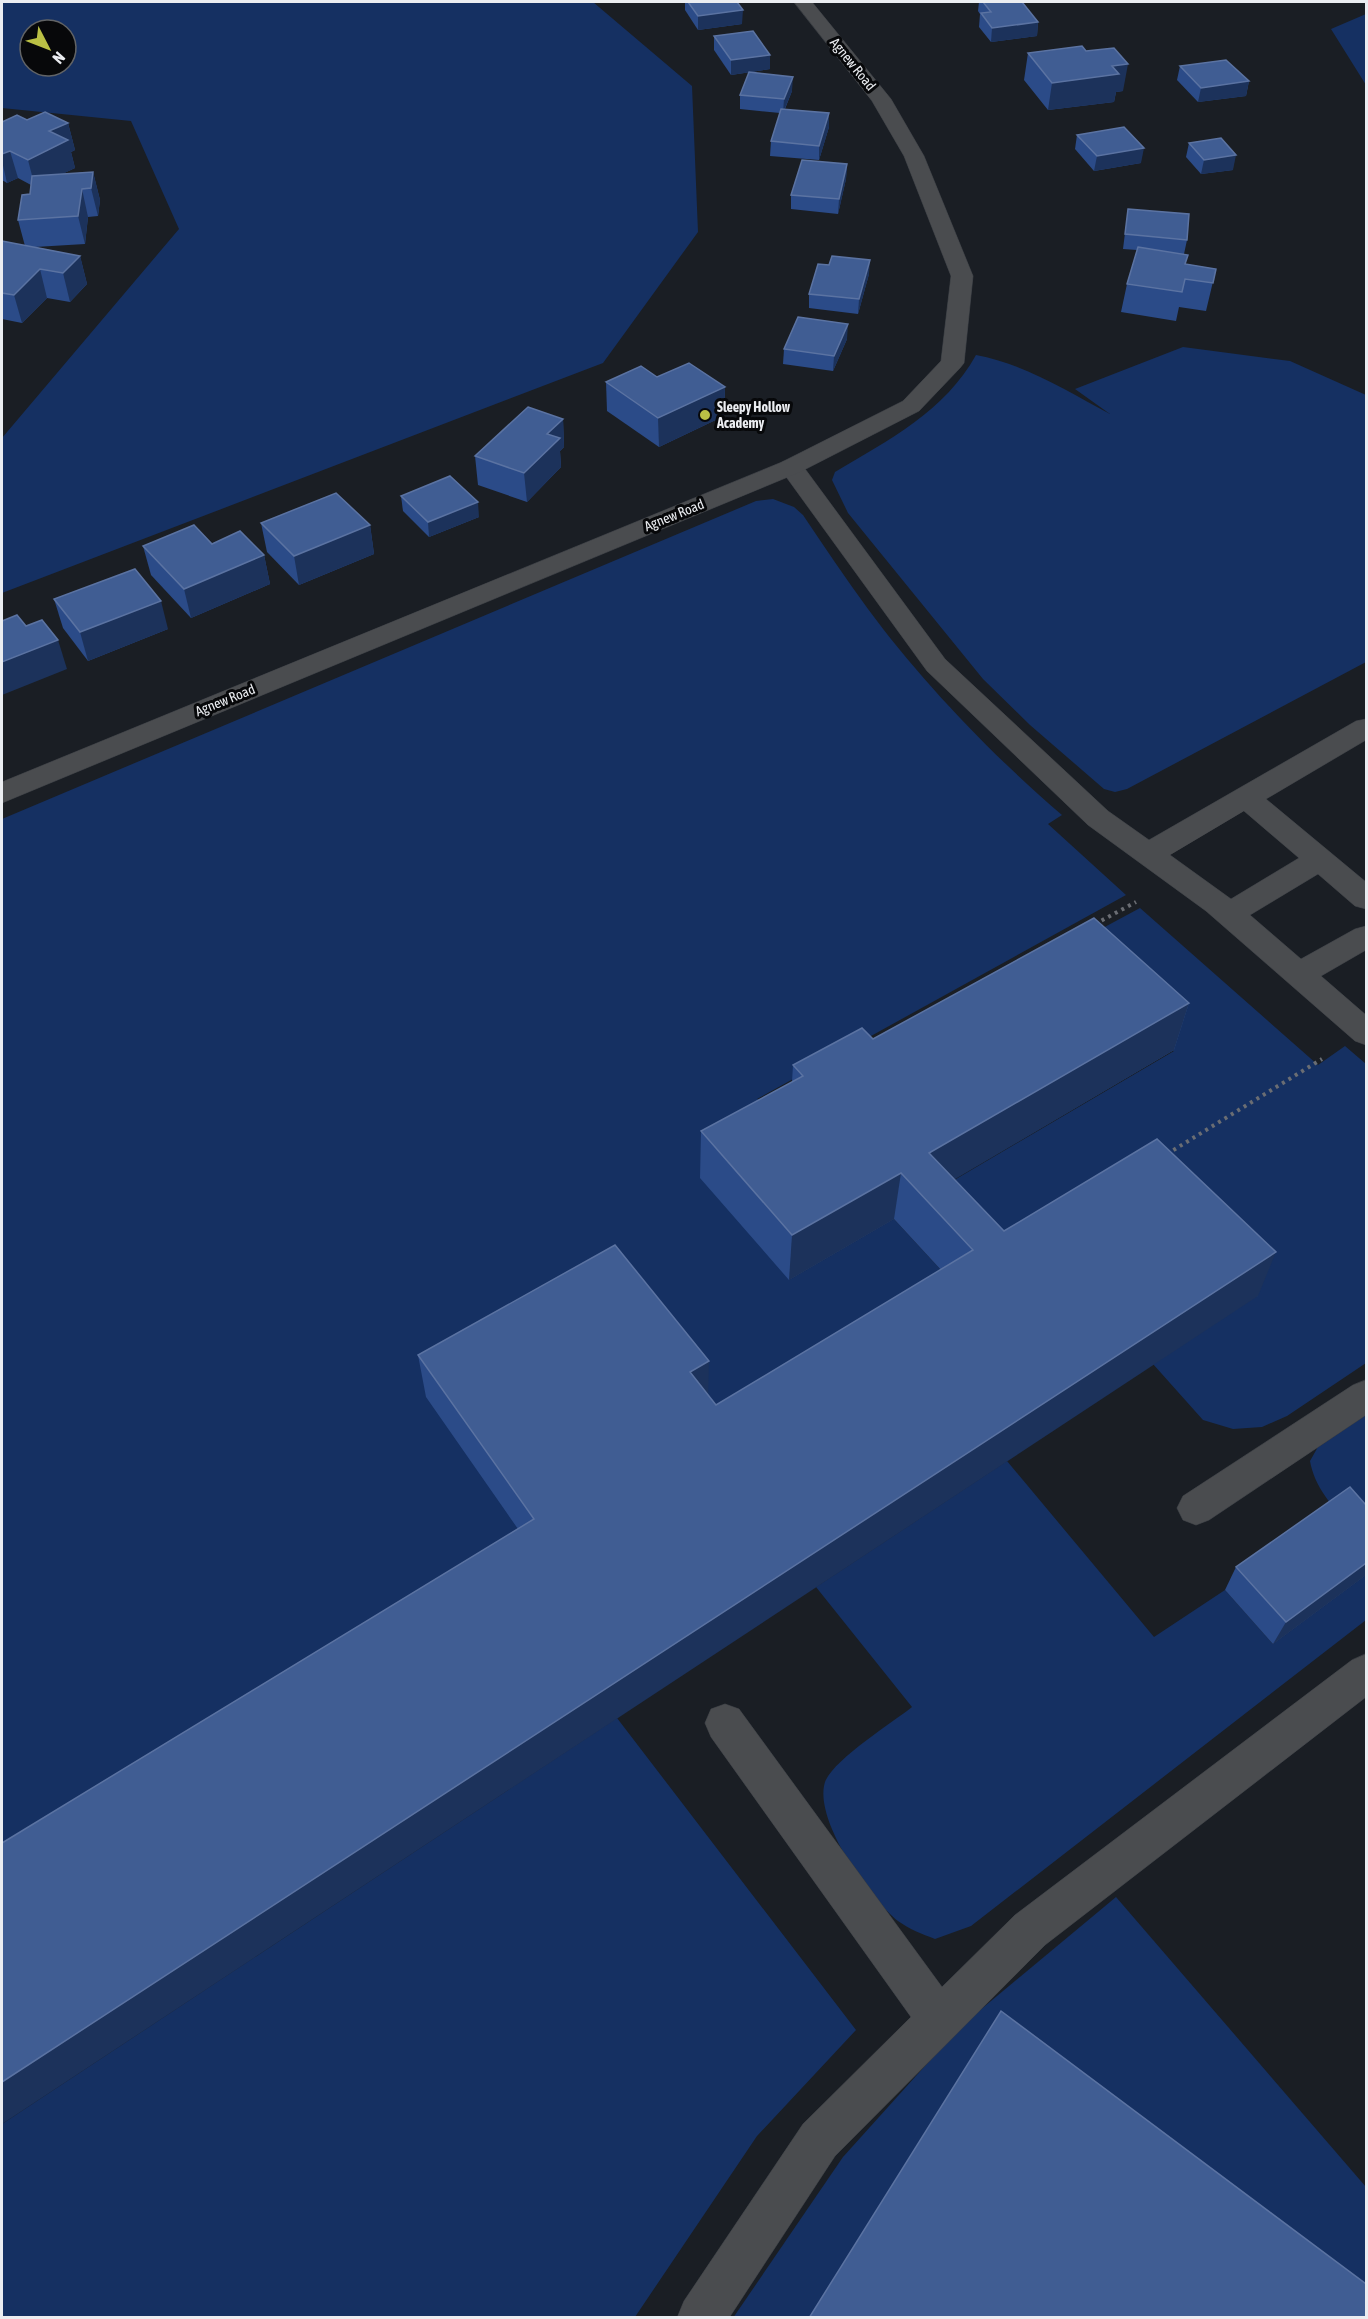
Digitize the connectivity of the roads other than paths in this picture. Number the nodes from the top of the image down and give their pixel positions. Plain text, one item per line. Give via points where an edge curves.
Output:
1 (803, 2) edge
2 (790, 467) junction
3 (1366, 728) edge
4 (2, 793) edge
5 (1245, 797) junction
6 (1148, 854) junction
7 (1320, 859) junction
8 (1366, 898) edge
9 (1229, 914) junction
10 (1366, 937) edge
11 (1299, 974) junction
12 (1366, 1033) edge
13 (1366, 1396) edge
14 (1196, 1508) dead end
15 (1366, 1673) edge
16 (725, 1723) dead end
17 (940, 2020) junction
18 (702, 2318) edge

1 - 2 street, Agnew Road via 882,99 914,156 962,276 952,363 911,406
2 - 4 street, Agnew Road
2 - 6 street via 936,665 1098,818
3 - 5 street
5 - 6 street
5 - 7 street
6 - 9 street
7 - 8 street
7 - 9 street
9 - 11 street
10 - 11 street
11 - 12 street
13 - 14 street
15 - 17 street via 1030,1930
16 - 17 street
17 - 18 street via 819,2140

